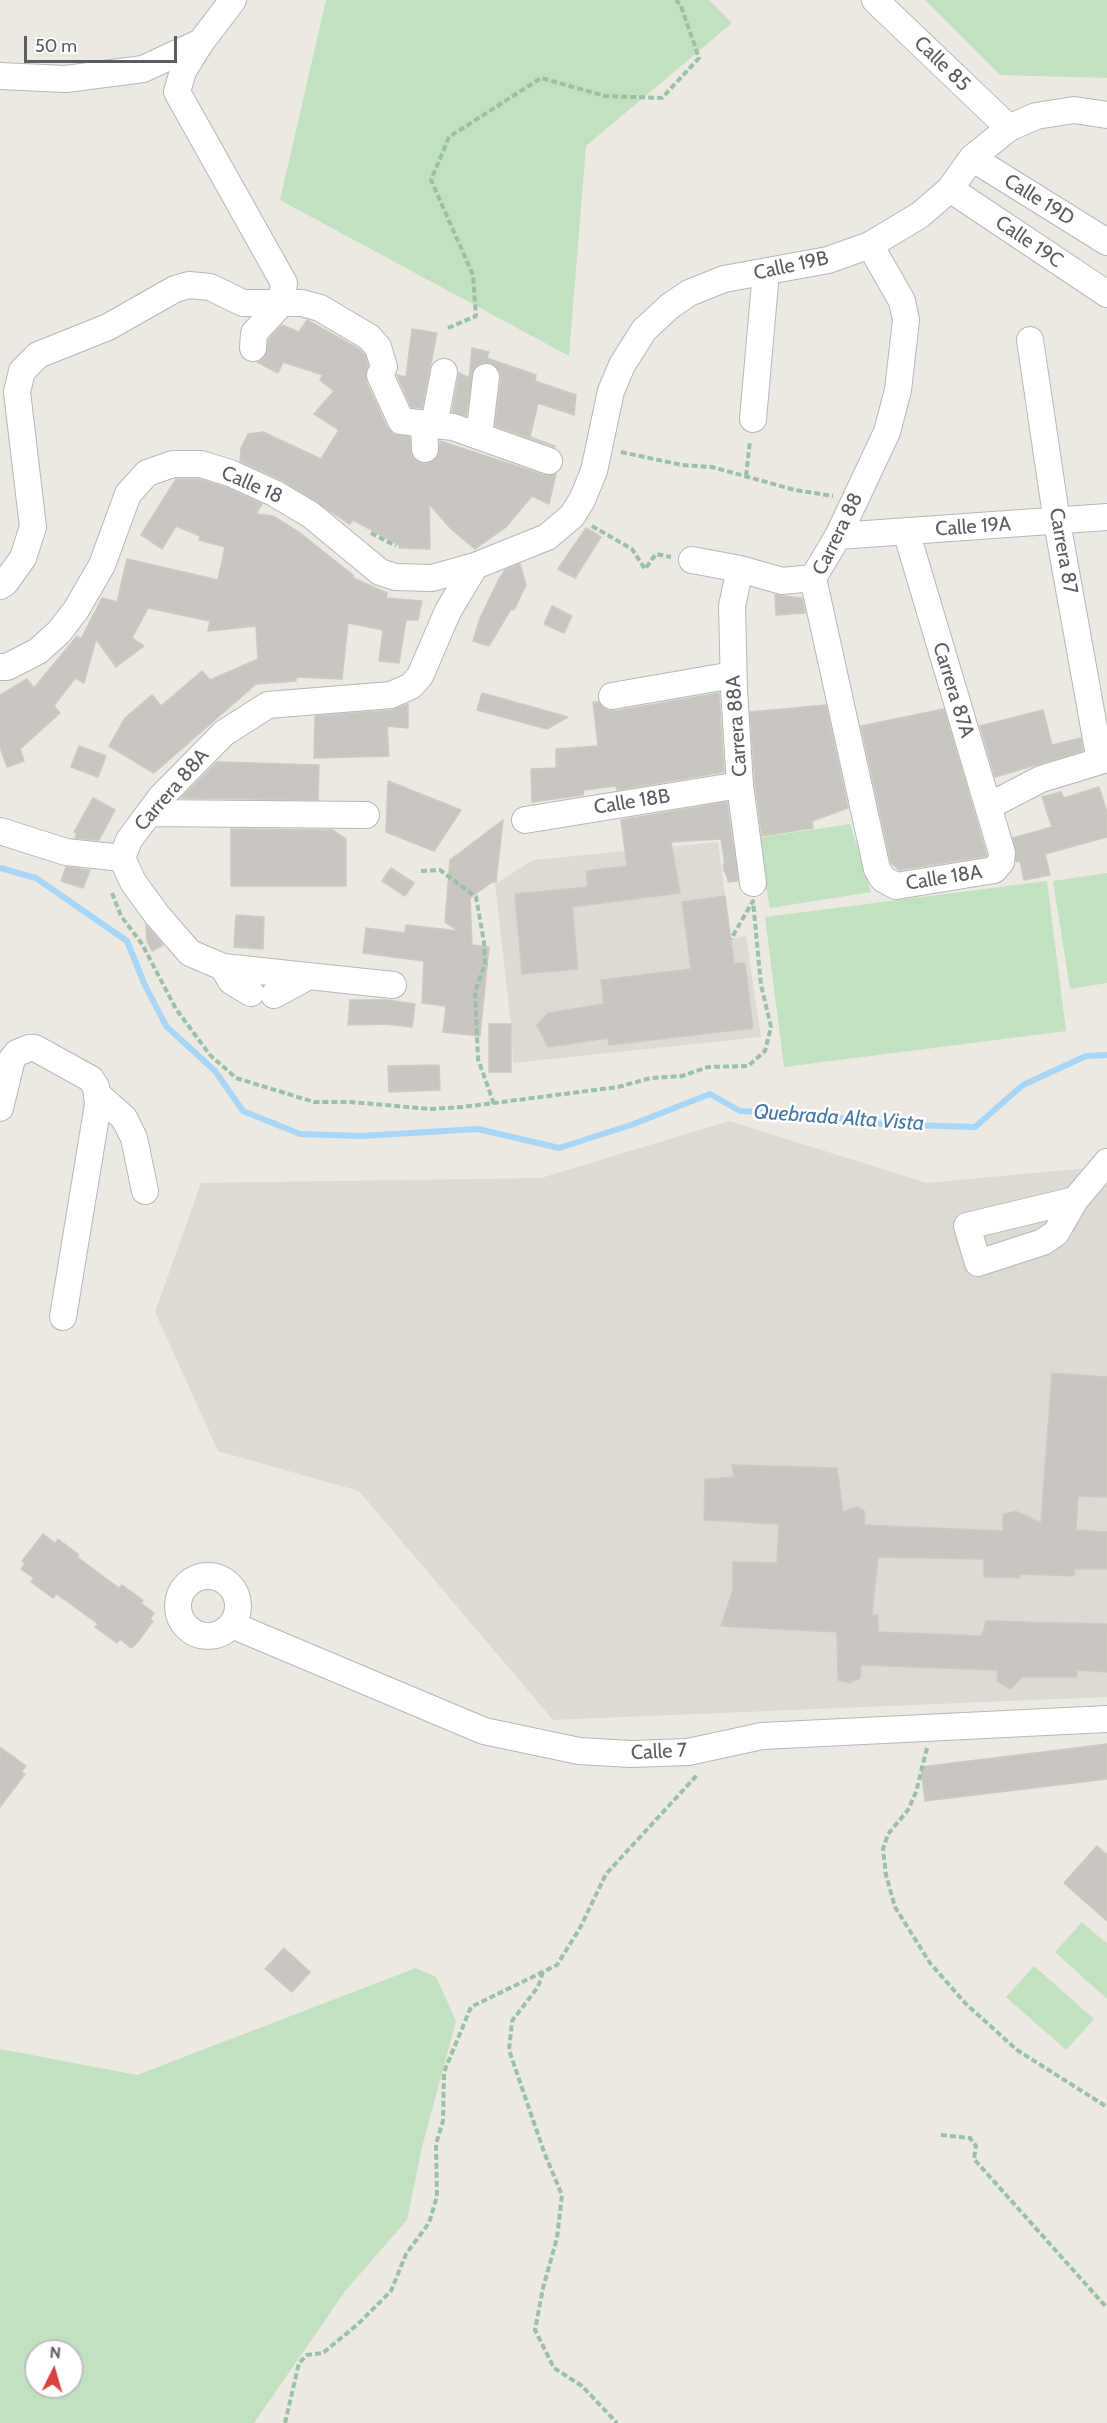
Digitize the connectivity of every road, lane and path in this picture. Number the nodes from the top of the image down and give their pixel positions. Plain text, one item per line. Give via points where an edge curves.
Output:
1 (233, 0) edge
2 (676, 0) edge
3 (875, 0) edge
4 (201, 42) junction
5 (0, 76) edge
6 (1107, 115) edge
7 (1009, 128) junction
8 (972, 158) junction
9 (950, 189) junction
10 (1107, 242) edge
11 (870, 245) junction
12 (766, 272) junction
13 (1107, 294) edge
14 (281, 304) junction
15 (448, 328) dead end
16 (1030, 340) dead end
17 (253, 348) dead end
18 (444, 372) dead end
19 (486, 376) dead end
20 (753, 419) joint
21 (429, 424) junction
22 (480, 436) junction
23 (425, 449) dead end
24 (599, 450) junction
25 (549, 461) dead end
26 (746, 476) junction
27 (855, 499) junction
28 (572, 516) junction
29 (1107, 517) edge
30 (1057, 522) junction
31 (906, 531) junction
32 (838, 536) junction
33 (692, 560) joint
34 (475, 566) junction
35 (740, 569) junction
36 (813, 578) junction
37 (0, 586) edge
38 (0, 667) edge
39 (733, 675) junction
40 (612, 696) dead end
41 (1104, 760) edge
42 (740, 785) junction
43 (989, 806) junction
44 (148, 813) junction
45 (366, 815) dead end
46 (525, 820) dead end
47 (0, 831) edge
48 (1001, 848) joint
49 (122, 858) junction
50 (877, 869) joint
51 (421, 871) dead end
52 (749, 881) dead end
53 (731, 939) dead end
54 (223, 967) junction
55 (309, 976) junction
56 (393, 985) dead end
57 (98, 1095) junction
58 (494, 1104) junction
59 (0, 1108) edge
60 (1107, 1162) edge
61 (145, 1191) dead end
62 (1075, 1200) dead end
63 (63, 1317) dead end
64 (232, 1625) dead end
65 (1107, 1719) edge
66 (935, 1729) junction
67 (703, 1770) dead end
68 (543, 1972) junction
69 (1107, 2107) edge
70 (940, 2135) dead end
71 (1107, 2308) edge
72 (285, 2423) edge
73 (617, 2423) edge

1 - 4 street
2 - 15 path via 699,58 662,98 605,96 542,78 449,137 431,180 473,275 476,316
3 - 7 street, Calle 85
4 - 5 street via 142,69 66,79
4 - 14 street via 183,71 177,92 284,283
6 - 7 street, Calle 19B via 1074,110 1036,116
7 - 8 street, Calle 19B
8 - 9 street, Calle 19B
8 - 10 street, Calle 19D
9 - 11 street, Calle 19B via 920,215
9 - 13 street, Calle 19C
11 - 12 street, Calle 19B via 828,260
11 - 27 street, Carrera 88 via 902,301 905,341 887,432
12 - 20 street
12 - 24 street, Calle 19B via 724,279 689,293 644,330 611,391
14 - 17 street via 254,333
14 - 21 street via 302,303 320,308 369,337 378,347 384,367 380,375 401,421
14 - 37 street via 243,303 210,287 189,285 108,327 28,361 17,392 33,527 23,558
16 - 30 street, Carrera 87
18 - 21 street
19 - 22 street
20 - 26 path
21 - 22 street
21 - 23 street
22 - 25 street
24 - 26 path
24 - 28 street, Calle 19B via 594,471
26 - 27 path via 795,490
27 - 32 street, Carrera 88
28 - 33 path via 632,549 645,569 656,554
28 - 34 street, Calle 18 via 547,537
29 - 30 street, Calle 19A
30 - 31 street, Calle 19A
30 - 41 street, Carrera 87
31 - 32 street, Calle 19A
31 - 43 street, Carrera 87A
32 - 36 street, Carrera 88
33 - 35 street
34 - 38 street, Calle 18 via 432,578 387,575 311,515 274,493 230,472 173,464 147,473 128,494 102,565 59,632 38,651
34 - 44 street, Carrera 88A via 448,611 420,676 411,686 383,696 268,705 224,733
35 - 36 street via 782,581
35 - 39 street, Carrera 88A via 732,606
36 - 50 street, Carrera 88
39 - 40 street
39 - 42 street, Carrera 88A
41 - 43 street via 1041,779
42 - 46 street, Calle 18B
42 - 52 street, Carrera 88A
43 - 48 street, Carrera 87A
44 - 45 street
44 - 49 street, Carrera 88A
47 - 49 street via 66,852
48 - 50 street, Calle 18A via 1001,862 994,870 896,886 883,879
49 - 54 street via 133,882 190,953
49 - 58 path via 112,894 121,916 142,944 176,1009 210,1054 236,1078 314,1102 431,1109
51 - 58 path via 440,870 476,897 485,964 475,992 478,1059
53 - 58 path via 753,901 761,985 771,1028 765,1051 748,1066 708,1068 682,1076
54 - 55 street
54 - 55 street via 231,981 262,994
55 - 56 street
57 - 59 street via 91,1079 29,1048 12,1059
57 - 61 street via 124,1118 134,1138
57 - 63 street
60 - 62 street
64 - 66 street, Calle 7 via 484,1731 579,1751 688,1752 762,1736
65 - 66 street, Calle 7
66 - 69 path via 916,1792 908,1810 888,1834 883,1849 896,1907 930,1963 966,2004 1017,2050
67 - 68 path via 606,1874 557,1965
68 - 72 path via 471,2007 444,2072 443,2121 436,2144 437,2196 429,2223 406,2254 391,2291 323,2353 307,2355 299,2363
68 - 73 path via 538,1987 512,2021 509,2050 562,2195 557,2238 535,2330 554,2368 582,2386
70 - 71 path via 970,2138 976,2146 974,2159

